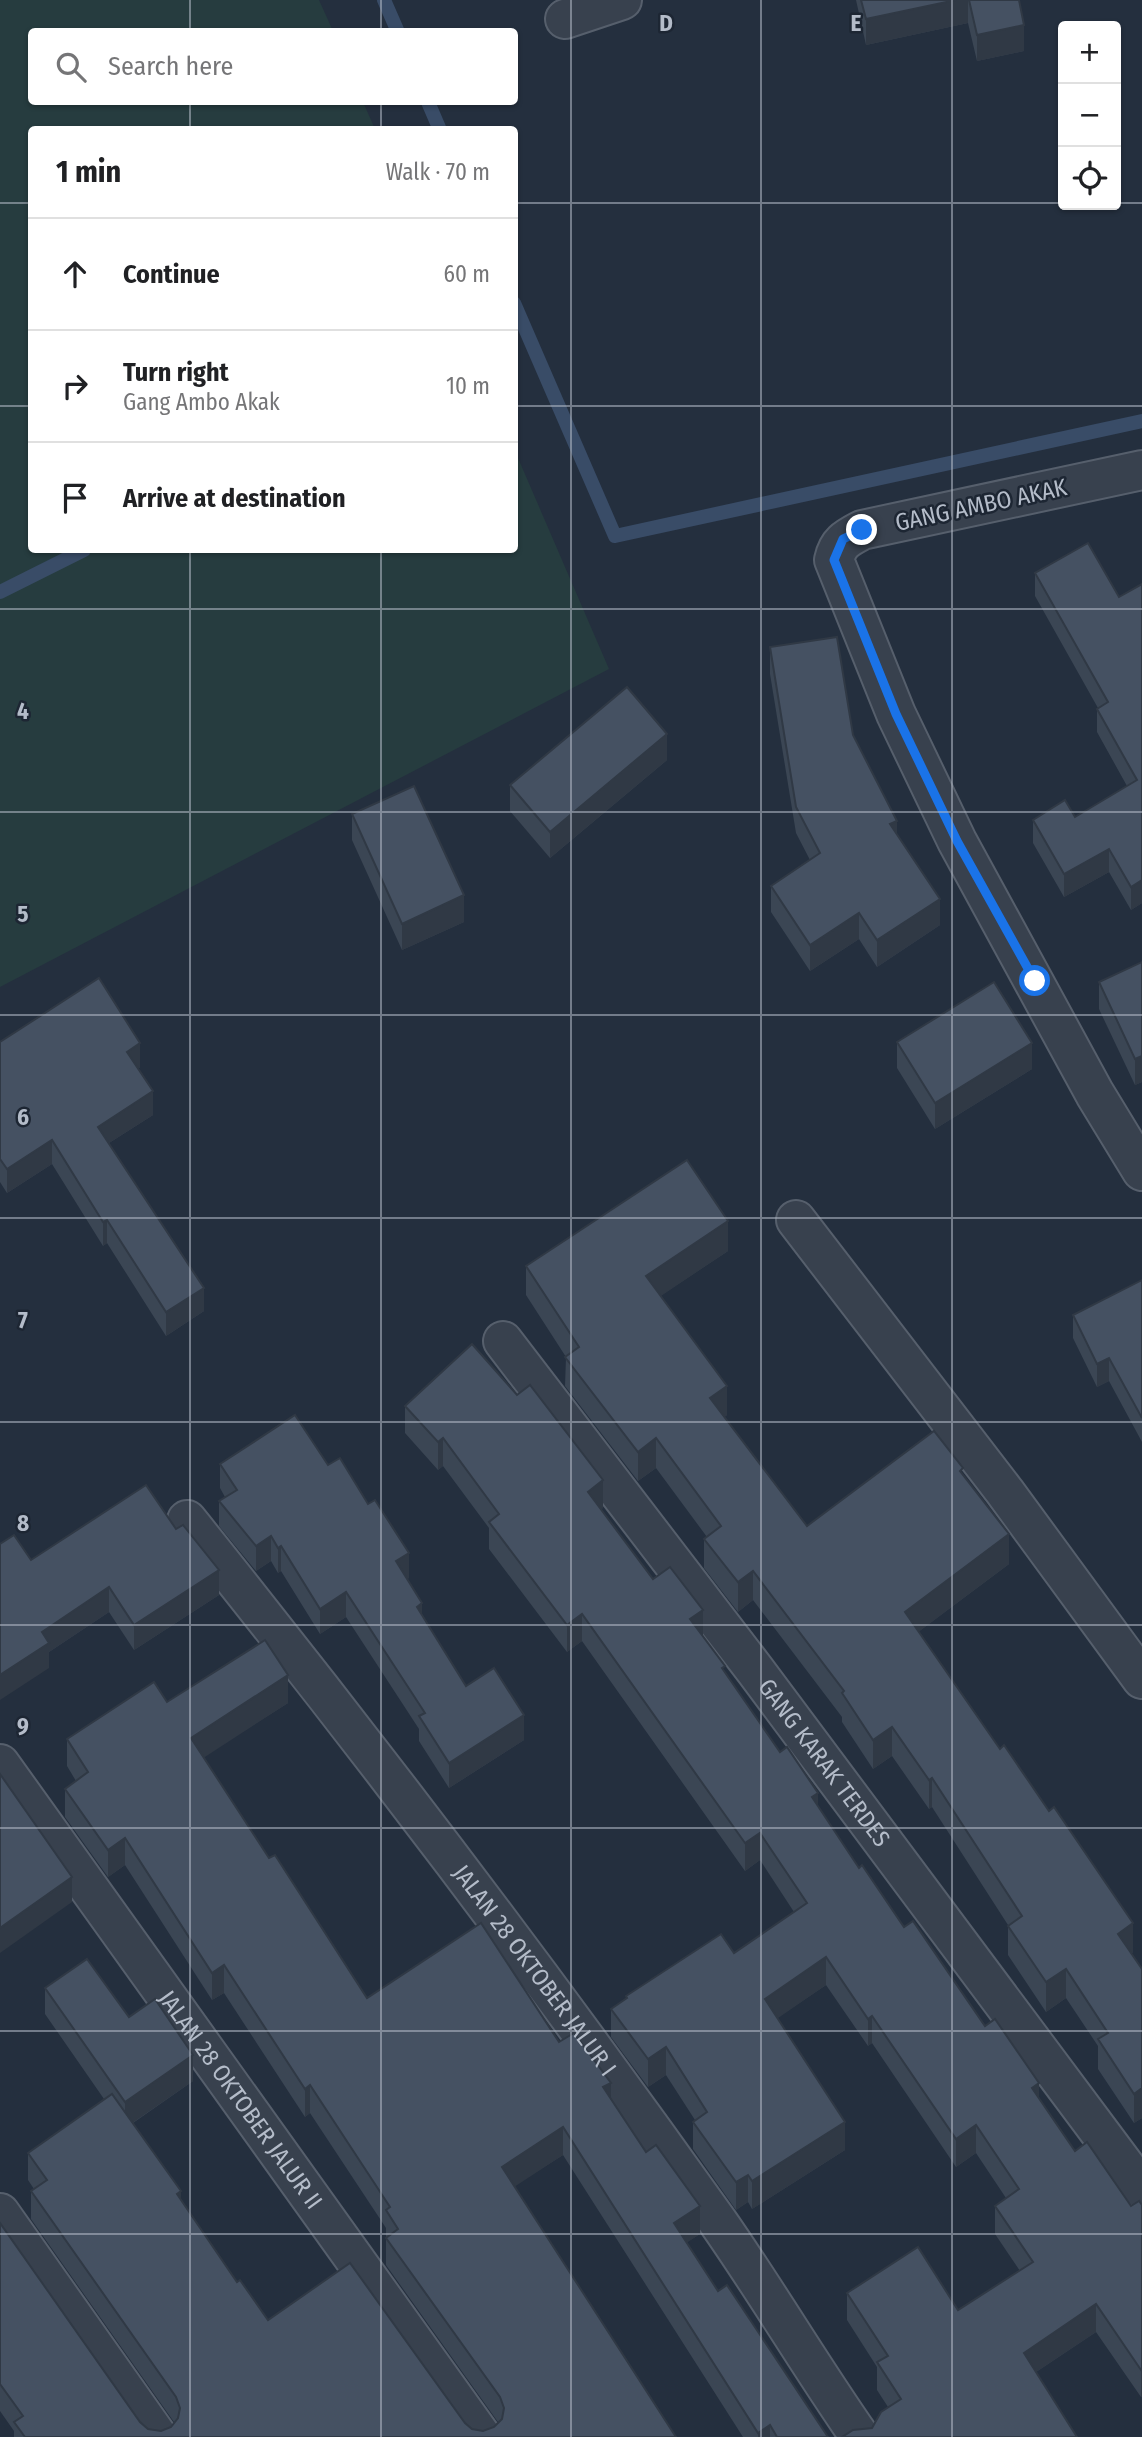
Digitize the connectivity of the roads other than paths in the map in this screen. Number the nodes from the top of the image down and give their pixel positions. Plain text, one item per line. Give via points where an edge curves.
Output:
1 (622, 0) edge
2 (565, 19) dead end
3 (1138, 479) edge
4 (1142, 1171) edge
5 (796, 1220) dead end
6 (503, 1341) dead end
7 (187, 1520) dead end
8 (1142, 1679) edge
9 (0, 1764) edge
10 (1142, 2189) edge
11 (0, 2213) edge
12 (158, 2437) edge
13 (482, 2437) edge
14 (860, 2437) edge

1 - 2 street
3 - 4 street, GANG AMBO AKAK via 862,530 843,539 834,560 896,714 957,841 1094,1094
5 - 8 street
6 - 10 street, GANG KARAK TERDES
7 - 14 street, JALAN 28 OKTOBER JALUR I via 539,1977 720,2225
9 - 13 street, JALAN 28 OKTOBER JALUR II
11 - 12 street

